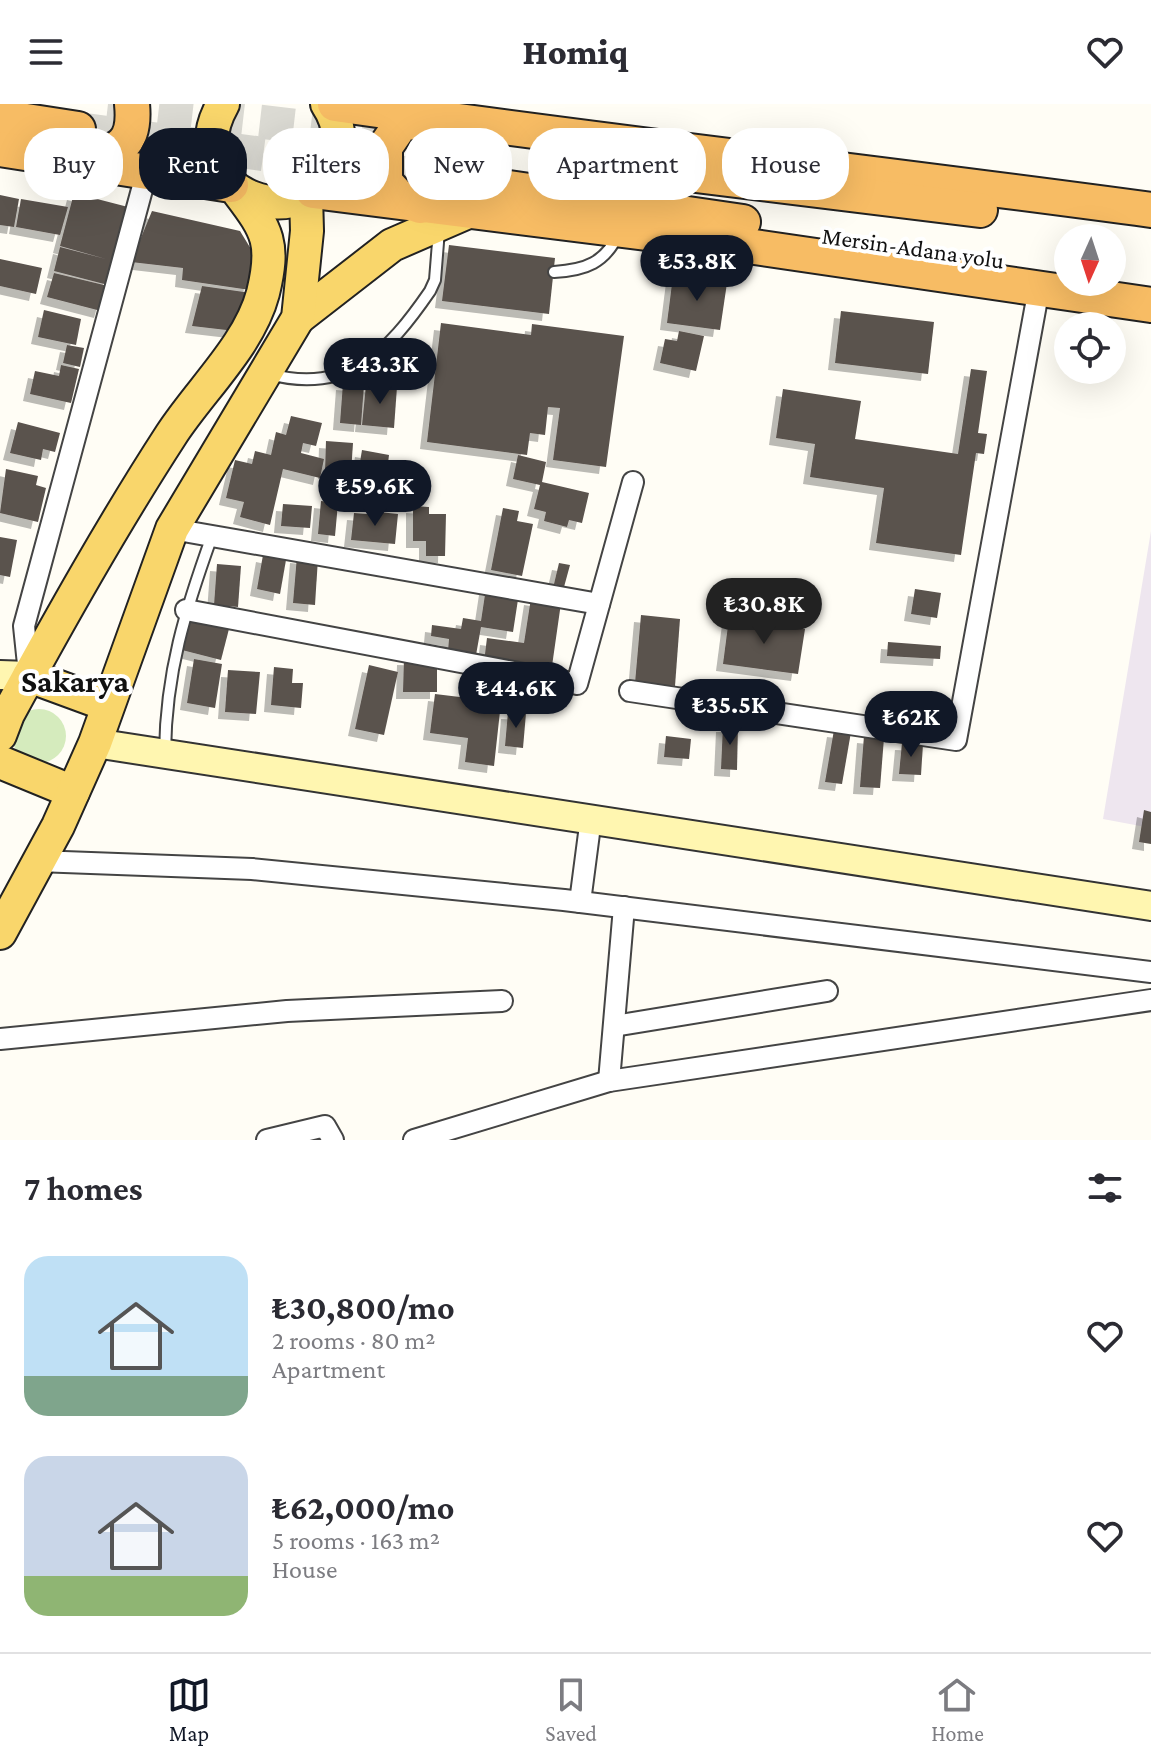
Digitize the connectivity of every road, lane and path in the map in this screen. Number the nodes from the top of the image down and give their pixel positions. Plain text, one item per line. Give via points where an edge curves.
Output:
1 (132, 104) edge
2 (223, 104) edge
3 (327, 104) edge
4 (335, 104) edge
5 (402, 104) edge
6 (0, 117) edge
7 (30, 128) edge
8 (213, 128) edge
9 (337, 128) edge
10 (422, 128) edge
11 (425, 128) edge
12 (430, 128) edge
13 (512, 137) edge
14 (512, 141) edge
15 (123, 146) edge
16 (24, 147) edge
17 (0, 149) edge
18 (247, 196) edge
19 (405, 198) edge
20 (139, 200) edge
21 (244, 200) edge
22 (286, 200) edge
23 (309, 200) edge
24 (385, 200) edge
25 (416, 200) tunnel mouth
26 (439, 205) junction
27 (1151, 210) edge
28 (620, 230) junction
29 (1151, 231) edge
30 (1054, 269) edge
31 (554, 272) dead end
32 (1126, 278) edge
33 (1151, 282) edge
34 (1039, 288) junction
35 (1151, 305) edge
36 (298, 318) junction
37 (263, 372) junction
38 (633, 482) dead end
39 (172, 529) junction
40 (212, 536) junction
41 (599, 604) junction
42 (186, 610) junction
43 (14, 676) edge
44 (630, 691) dead end
45 (108, 705) junction
46 (0, 735) edge
47 (95, 743) junction
48 (165, 754) junction
49 (0, 762) edge
50 (73, 792) junction
51 (591, 818) junction
52 (37, 861) junction
53 (580, 902) junction
54 (1151, 906) edge
55 (624, 907) junction
56 (0, 933) edge
57 (1151, 972) edge
58 (827, 991) dead end
59 (1151, 1000) edge
60 (502, 1001) dead end
61 (614, 1026) junction
62 (0, 1039) edge
63 (609, 1081) junction
64 (267, 1140) edge
65 (333, 1140) edge
66 (414, 1140) edge

1 - 15 highway via 134,126
2 - 8 main road
3 - 9 main road
4 - 11 highway
5 - 12 main road
6 - 7 highway
10 - 19 highway via 401,124 385,147 385,182
13 - 27 highway via 850,169
14 - 29 highway, Mersin-Adana yolu
16 - 17 highway
18 - 22 main road via 257,201
20 - 43 street
21 - 43 main road via 266,228 269,254 263,295 245,332
23 - 36 main road
24 - 26 highway
25 - 26 highway
26 - 28 highway
26 - 30 highway, Mersin-Adana yolu
26 - 36 main road
26 - 37 lane via 442,260 435,280 420,306 373,360 338,377 311,380
28 - 31 lane via 612,247 593,265
28 - 34 highway
32 - 33 highway
34 - 35 highway
34 - 44 street via 956,740
36 - 37 main road
37 - 39 main road
38 - 41 street
39 - 40 street
39 - 45 main road
40 - 41 street
40 - 42 lane
41 - 42 street via 577,684
42 - 48 lane via 171,666
43 - 45 main road
43 - 46 main road
45 - 47 main road
47 - 48 main road
47 - 50 main road
48 - 51 main road
49 - 50 main road
50 - 52 main road
51 - 53 street
51 - 54 main road
52 - 53 street via 252,869
52 - 56 main road
53 - 55 street
55 - 57 street
55 - 61 street
58 - 61 street
59 - 63 street
60 - 62 street via 287,1011
61 - 63 street
63 - 66 street
64 - 65 street via 325,1126

